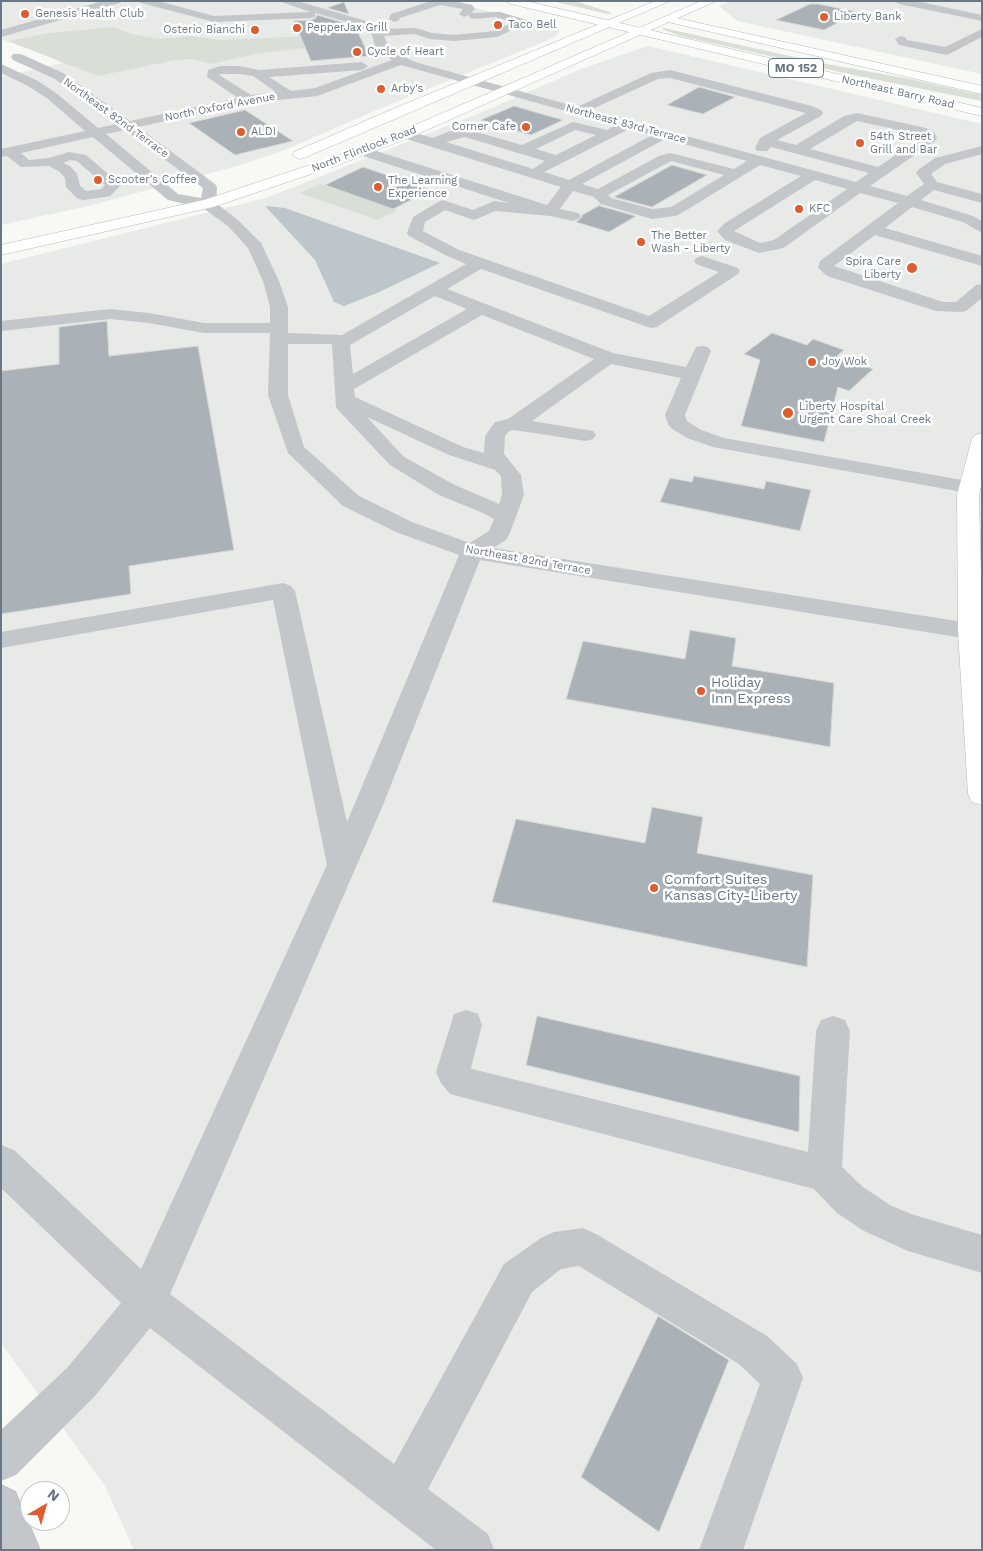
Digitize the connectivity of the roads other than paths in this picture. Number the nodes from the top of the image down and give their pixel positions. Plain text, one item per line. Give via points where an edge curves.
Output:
1 (90, 1) edge
2 (116, 1) edge
3 (145, 1) edge
4 (278, 1) edge
5 (284, 1) edge
6 (406, 1) edge
7 (511, 1) edge
8 (665, 1) edge
9 (899, 1) edge
10 (306, 3) edge
11 (707, 3) edge
12 (959, 4) dead end
13 (103, 5) junction
14 (387, 8) dead end
15 (622, 8) dead end
16 (948, 11) junction
17 (326, 12) junction
18 (556, 12) junction
19 (639, 12) junction
20 (369, 14) dead end
21 (394, 18) dead end
22 (982, 18) edge
23 (226, 19) junction
24 (670, 19) junction
25 (352, 20) junction
26 (610, 24) junction
27 (722, 31) junction
28 (643, 32) junction
29 (982, 32) edge
30 (377, 33) junction
31 (1, 34) edge
32 (575, 39) junction
33 (901, 39) dead end
34 (1, 51) edge
35 (400, 61) junction
36 (383, 67) junction
37 (1, 68) edge
38 (259, 74) junction
39 (471, 82) junction
40 (504, 90) junction
41 (982, 90) edge
42 (287, 94) junction
43 (249, 99) junction
44 (578, 111) junction
45 (982, 112) edge
46 (628, 124) junction
47 (128, 126) junction
48 (96, 132) junction
49 (405, 134) junction
50 (608, 134) junction
51 (664, 134) junction
52 (765, 141) junction
53 (433, 143) junction
54 (523, 150) junction
55 (798, 150) junction
56 (982, 150) edge
57 (362, 151) junction
58 (5, 152) edge
59 (753, 159) junction
60 (557, 160) junction
61 (51, 162) dead end
62 (283, 162) dead end
63 (880, 172) junction
64 (531, 173) junction
65 (736, 174) junction
66 (812, 175) junction
67 (570, 185) junction
68 (932, 185) junction
69 (858, 187) junction
70 (212, 192) junction
71 (599, 194) junction
72 (173, 197) junction
73 (982, 199) edge
74 (158, 201) dead end
75 (910, 202) junction
76 (550, 210) junction
77 (893, 214) junction
78 (573, 216) dead end
79 (910, 219) dead end
80 (982, 228) edge
81 (873, 229) junction
82 (950, 236) dead end
83 (1, 250) edge
84 (963, 256) junction
85 (702, 261) dead end
86 (982, 261) edge
87 (480, 263) junction
88 (434, 290) junction
89 (982, 290) edge
90 (482, 308) junction
91 (1, 326) edge
92 (278, 333) junction
93 (340, 343) junction
94 (702, 351) dead end
95 (608, 358) junction
96 (692, 374) junction
97 (345, 393) junction
98 (514, 424) junction
99 (586, 435) dead end
100 (982, 439) edge
101 (978, 464) edge
102 (502, 465) junction
103 (968, 487) junction
104 (506, 516) junction
105 (472, 552) junction
106 (976, 632) edge
107 (1, 640) edge
108 (982, 794) edge
109 (342, 865) junction
110 (466, 1025) dead end
111 (833, 1031) dead end
112 (1, 1163) edge
113 (824, 1174) junction
114 (982, 1254) edge
115 (147, 1301) junction
116 (1, 1460) edge
117 (401, 1495) junction
118 (1, 1506) edge
119 (20, 1550) edge
120 (472, 1550) edge
121 (721, 1550) edge

1 - 13 street
2 - 13 street
3 - 23 street via 210,19
4 - 23 street
5 - 10 street
6 - 14 street
7 - 18 main road, MO 152
8 - 19 main road, North Flintlock Road
9 - 16 street
10 - 17 street
11 - 24 main road, North Flintlock Road
11 - 27 main road via 697,12
12 - 16 street
13 - 31 street
15 - 19 main road, MO 152
16 - 22 street
17 - 23 street
17 - 25 street
18 - 26 main road, MO 152
18 - 32 main road via 576,25
19 - 24 main road, MO 152
19 - 26 main road, North Flintlock Road
20 - 25 street
21 - 30 street via 440,2 468,7 469,15 496,14 523,22 497,34 454,38 416,31
24 - 27 main road, Northeast Barry Road / MO 152
24 - 28 main road, North Flintlock Road
25 - 30 street
26 - 28 main road, Northeast Barry Road / MO 152
26 - 32 main road, North Flintlock Road
27 - 41 main road, Northeast Barry Road / MO 152
28 - 40 main road, North Flintlock Road
28 - 45 main road, Northeast Barry Road / MO 152
29 - 33 street via 947,51 903,43
30 - 35 street, Northeast 83rd Terrace via 381,46
32 - 39 main road, North Flintlock Road
34 - 47 street, Northeast 82nd Terrace via 58,76
35 - 36 street, North Oxford Avenue
35 - 39 street, Northeast 83rd Terrace
36 - 38 street
36 - 42 street, North Oxford Avenue via 317,92
37 - 48 street, Northeast 82nd Terrace via 32,83
38 - 42 street
38 - 43 street via 240,70 212,73 213,77
39 - 40 street, Northeast 83rd Terrace
39 - 62 main road, North Flintlock Road
40 - 44 street, Northeast 83rd Terrace
40 - 49 main road, North Flintlock Road
42 - 43 street, North Oxford Avenue
43 - 47 street, North Oxford Avenue
44 - 46 street, Northeast 83rd Terrace
44 - 52 street via 655,76 670,74 807,108 816,113
46 - 50 street
46 - 51 street, Northeast 83rd Terrace
47 - 48 street, North Oxford Avenue
47 - 70 street, Northeast 82nd Terrace
48 - 58 street, North Oxford Avenue
48 - 72 street, Northeast 82nd Terrace
49 - 53 street
49 - 57 main road, North Flintlock Road
50 - 54 street via 573,126
50 - 60 street
51 - 59 street, Northeast 83rd Terrace
51 - 67 street
52 - 55 street
52 - 59 street via 765,146
53 - 54 street via 466,133
53 - 64 street
54 - 60 street
55 - 63 street
55 - 63 street via 857,117 922,131 930,137
56 - 68 street via 940,161 924,173
57 - 70 main road, North Flintlock Road
57 - 76 street
58 - 61 street via 26,164
59 - 65 street
59 - 66 street, Northeast 83rd Terrace
60 - 64 street
63 - 69 street
64 - 67 street
65 - 71 street via 670,157
65 - 71 street via 675,211 664,213 640,212 606,201
66 - 69 street, Northeast 83rd Terrace
66 - 69 street via 725,231 731,238 759,248 779,244
67 - 71 street
67 - 76 street
68 - 73 street
68 - 75 street
69 - 75 street, Northeast 83rd Terrace
70 - 72 main road, North Flintlock Road
70 - 83 main road, North Flintlock Road
70 - 92 street, Northeast 82nd Terrace via 233,223 255,246 272,280 278,307
72 - 74 main road, North Flintlock Road
75 - 77 street
75 - 80 street, Northeast 83rd Terrace via 968,219
76 - 78 street
76 - 87 street via 494,206 474,215 443,204 418,220 415,233
77 - 79 street
77 - 81 street
81 - 84 street
81 - 89 street via 826,264 826,268 942,307 960,307
82 - 84 street
84 - 86 street
85 - 87 street via 732,271 651,323
87 - 88 street
88 - 90 street
88 - 93 street
90 - 95 street
90 - 97 street
91 - 92 street via 110,314 204,328
92 - 93 street via 337,339
92 - 105 street, Northeast 82nd Terrace via 278,395 295,449 351,501 404,527
93 - 97 street
94 - 96 street
95 - 96 street
95 - 98 street
96 - 103 street via 674,415 678,424 694,434 720,443
97 - 102 street via 456,451
97 - 104 street via 346,407 397,461 446,490
98 - 99 street
98 - 102 street via 502,426 495,436 494,455
100 - 101 main road
101 - 103 main road
102 - 104 street via 511,475 513,496
103 - 106 main road
104 - 105 street via 498,535
105 - 106 street, Northeast 82nd Terrace
105 - 109 street
106 - 108 main road
107 - 109 street via 283,591
109 - 115 street
110 - 113 street via 453,1072 462,1083
111 - 113 street
112 - 115 street
113 - 114 street via 850,1200 877,1218 908,1232
115 - 116 street via 81,1382
115 - 117 street
117 - 120 street
117 - 121 street via 518,1278 554,1251 583,1246 753,1350 783,1378
118 - 119 street

